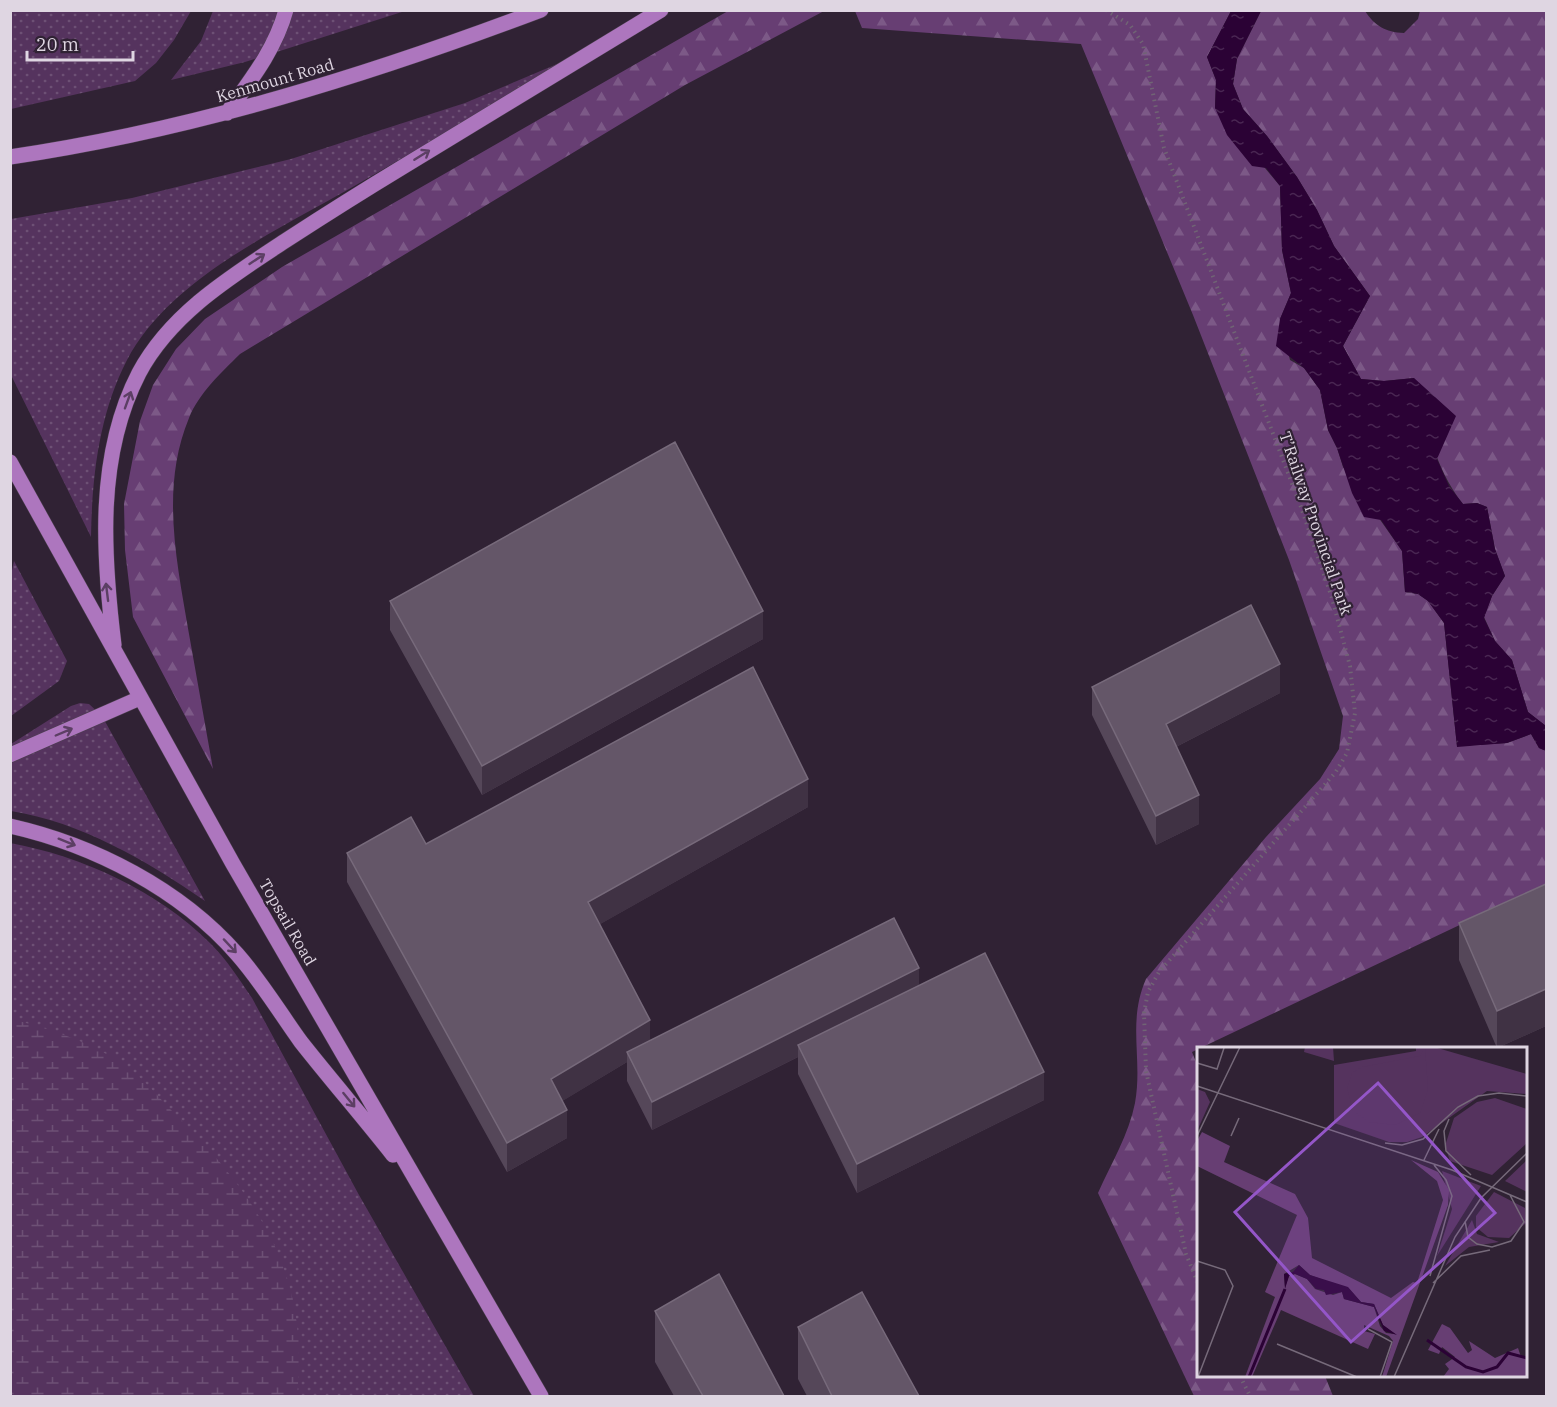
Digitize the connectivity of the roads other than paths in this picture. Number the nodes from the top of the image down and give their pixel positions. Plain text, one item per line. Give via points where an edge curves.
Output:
1 (286, 10) edge
2 (541, 10) edge
3 (661, 10) edge
4 (226, 113) junction
5 (10, 157) edge
6 (10, 462) edge
7 (114, 651) junction
8 (140, 698) junction
9 (10, 755) edge
10 (10, 826) edge
11 (424, 1192) junction
12 (541, 1396) edge

1 - 4 main road via 263,63
2 - 4 main road, Kenmount Road via 370,71
7 -> 3 main road via 104,564 113,458 132,390 147,359 169,330 210,292 270,251
4 - 5 main road, Kenmount Road via 129,136
6 - 7 main road, Topsail Road
7 - 8 main road, Topsail Road
9 -> 8 main road
8 - 11 main road, Topsail Road
10 -> 11 main road via 58,839 122,867 164,891 214,929
11 - 12 main road, Topsail Road

